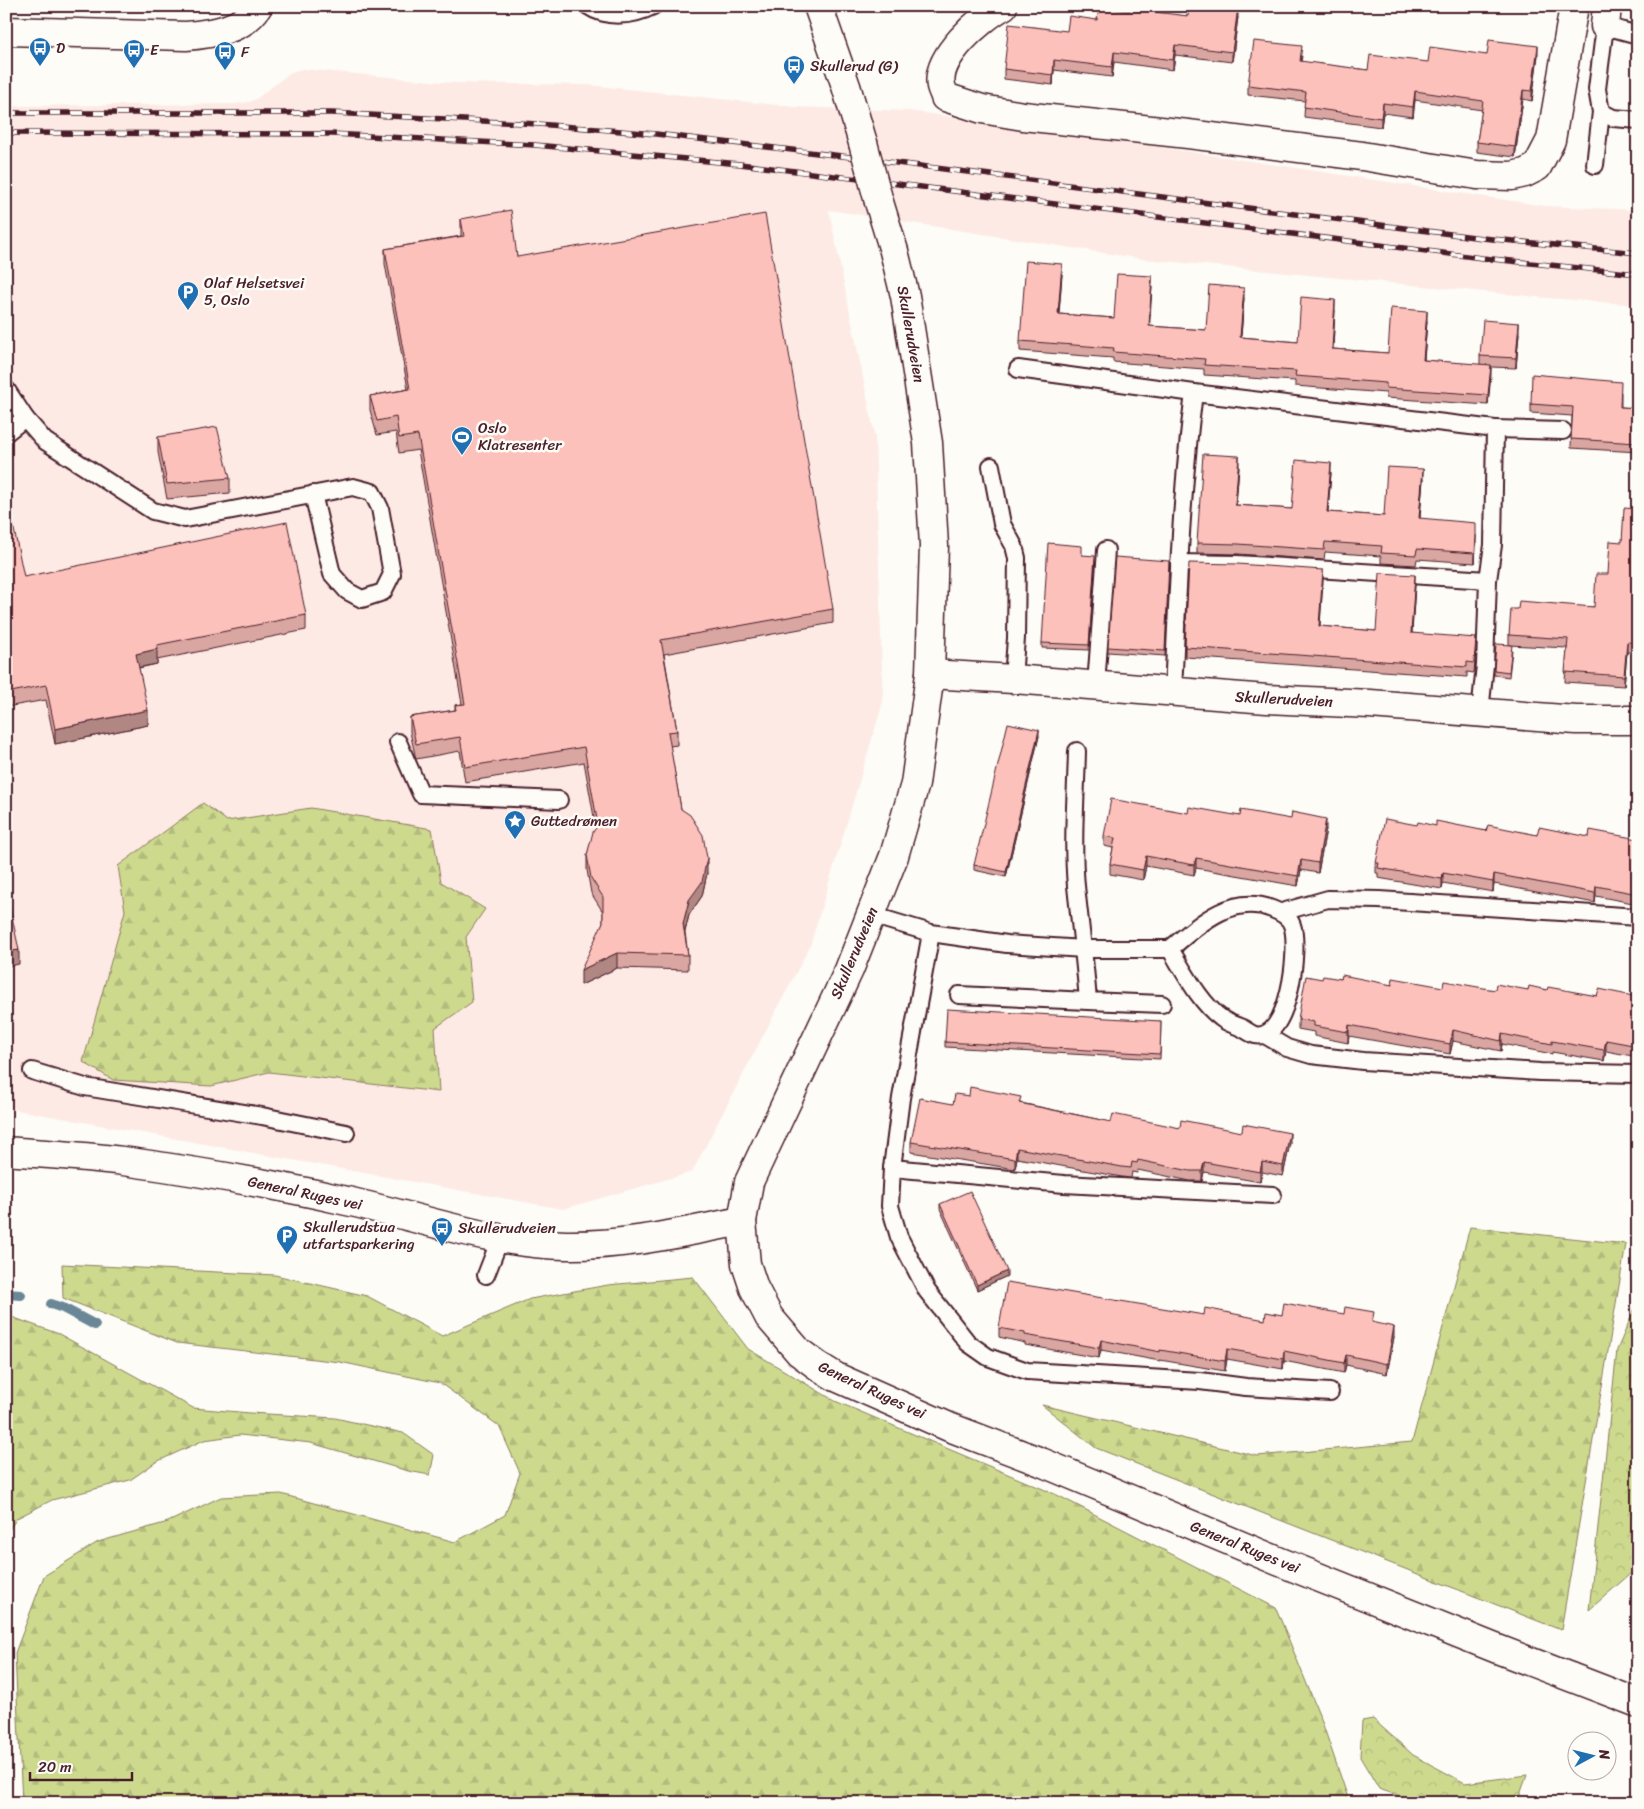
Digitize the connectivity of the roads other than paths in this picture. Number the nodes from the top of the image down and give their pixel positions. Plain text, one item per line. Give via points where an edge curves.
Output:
1 (258, 6) edge
2 (588, 6) edge
3 (653, 6) edge
4 (818, 6) edge
5 (1003, 6) edge
6 (1574, 6) edge
7 (1606, 16) edge
8 (6, 31) edge
9 (1638, 35) edge
10 (1601, 112) junction
11 (1638, 120) edge
12 (1595, 165) dead end
13 (1018, 370) dead end
14 (6, 389) edge
15 (1194, 393) junction
16 (25, 418) junction
17 (1495, 429) junction
18 (1563, 431) dead end
19 (6, 433) edge
20 (991, 466) dead end
21 (314, 494) junction
22 (1106, 550) dead end
23 (1179, 563) junction
24 (1488, 580) junction
25 (930, 674) junction
26 (1013, 679) junction
27 (1096, 685) junction
28 (1173, 691) junction
29 (1480, 712) junction
30 (1638, 720) edge
31 (398, 742) dead end
32 (1076, 751) dead end
33 (559, 800) dead end
34 (1282, 912) junction
35 (871, 915) junction
36 (1638, 917) edge
37 (931, 933) junction
38 (1084, 949) junction
39 (1170, 949) junction
40 (959, 995) dead end
41 (1088, 1001) junction
42 (1162, 1004) dead end
43 (1265, 1035) junction
44 (32, 1071) dead end
45 (1638, 1074) edge
46 (346, 1133) dead end
47 (6, 1151) edge
48 (892, 1168) junction
49 (1273, 1195) dead end
50 (742, 1221) junction
51 (500, 1239) junction
52 (486, 1275) dead end
53 (1330, 1392) dead end
54 (1638, 1703) edge

1 - 8 street via 235,26 205,35
2 - 3 lane via 598,13 623,15
4 - 25 street, Skullerudveien, bridge via 863,143 904,296 928,443 934,546
5 - 6 street via 968,32 952,52 942,70 940,85 945,97 982,109 1023,116 1362,156 1478,175 1512,176 1537,167 1551,140
7 - 9 lane
7 - 10 lane via 1598,89
10 - 11 lane via 1613,118
10 - 12 lane
13 - 15 lane
14 - 16 lane
15 - 17 lane
15 - 23 lane
16 - 19 lane
16 - 21 lane via 45,441 154,511 166,515 185,519
17 - 18 lane
17 - 24 lane via 1493,545
20 - 26 lane via 1002,524 1017,558
21 - 21 lane via 353,487 372,492 380,508 392,574 383,592 362,598 347,591 332,574
22 - 27 lane
23 - 24 lane
23 - 28 lane
24 - 29 lane
25 - 26 street, Skullerudveien
25 - 35 street, Skullerudveien via 915,784 894,856
26 - 27 street, Skullerudveien
27 - 28 street, Skullerudveien
28 - 29 street, Skullerudveien
29 - 30 street, Skullerudveien via 1576,720
31 - 33 lane via 421,794
32 - 38 lane via 1074,849
34 - 36 lane via 1328,899
34 - 39 lane via 1262,904 1222,910 1203,920
34 - 43 lane via 1292,923 1294,966 1284,1011 1275,1028
35 - 37 lane
35 - 50 street, Skullerudveien via 849,970 749,1182
37 - 38 lane via 1007,944
37 - 48 lane via 901,1098
38 - 39 lane
38 - 41 lane
39 - 43 lane via 1206,1004 1222,1018 1256,1035
40 - 41 lane
41 - 42 lane
43 - 45 lane via 1287,1048 1311,1055 1363,1061 1540,1072
44 - 46 lane via 85,1087
47 - 51 street, General Ruges vei via 122,1161 252,1182 339,1199
48 - 49 lane via 1064,1184
48 - 53 lane via 890,1206 899,1237 927,1291 968,1343 988,1357 1027,1371
50 - 51 street, General Ruges vei via 606,1244 531,1244
50 - 54 street, General Ruges vei via 746,1264 769,1317 799,1352 836,1377 949,1427
51 - 52 lane

